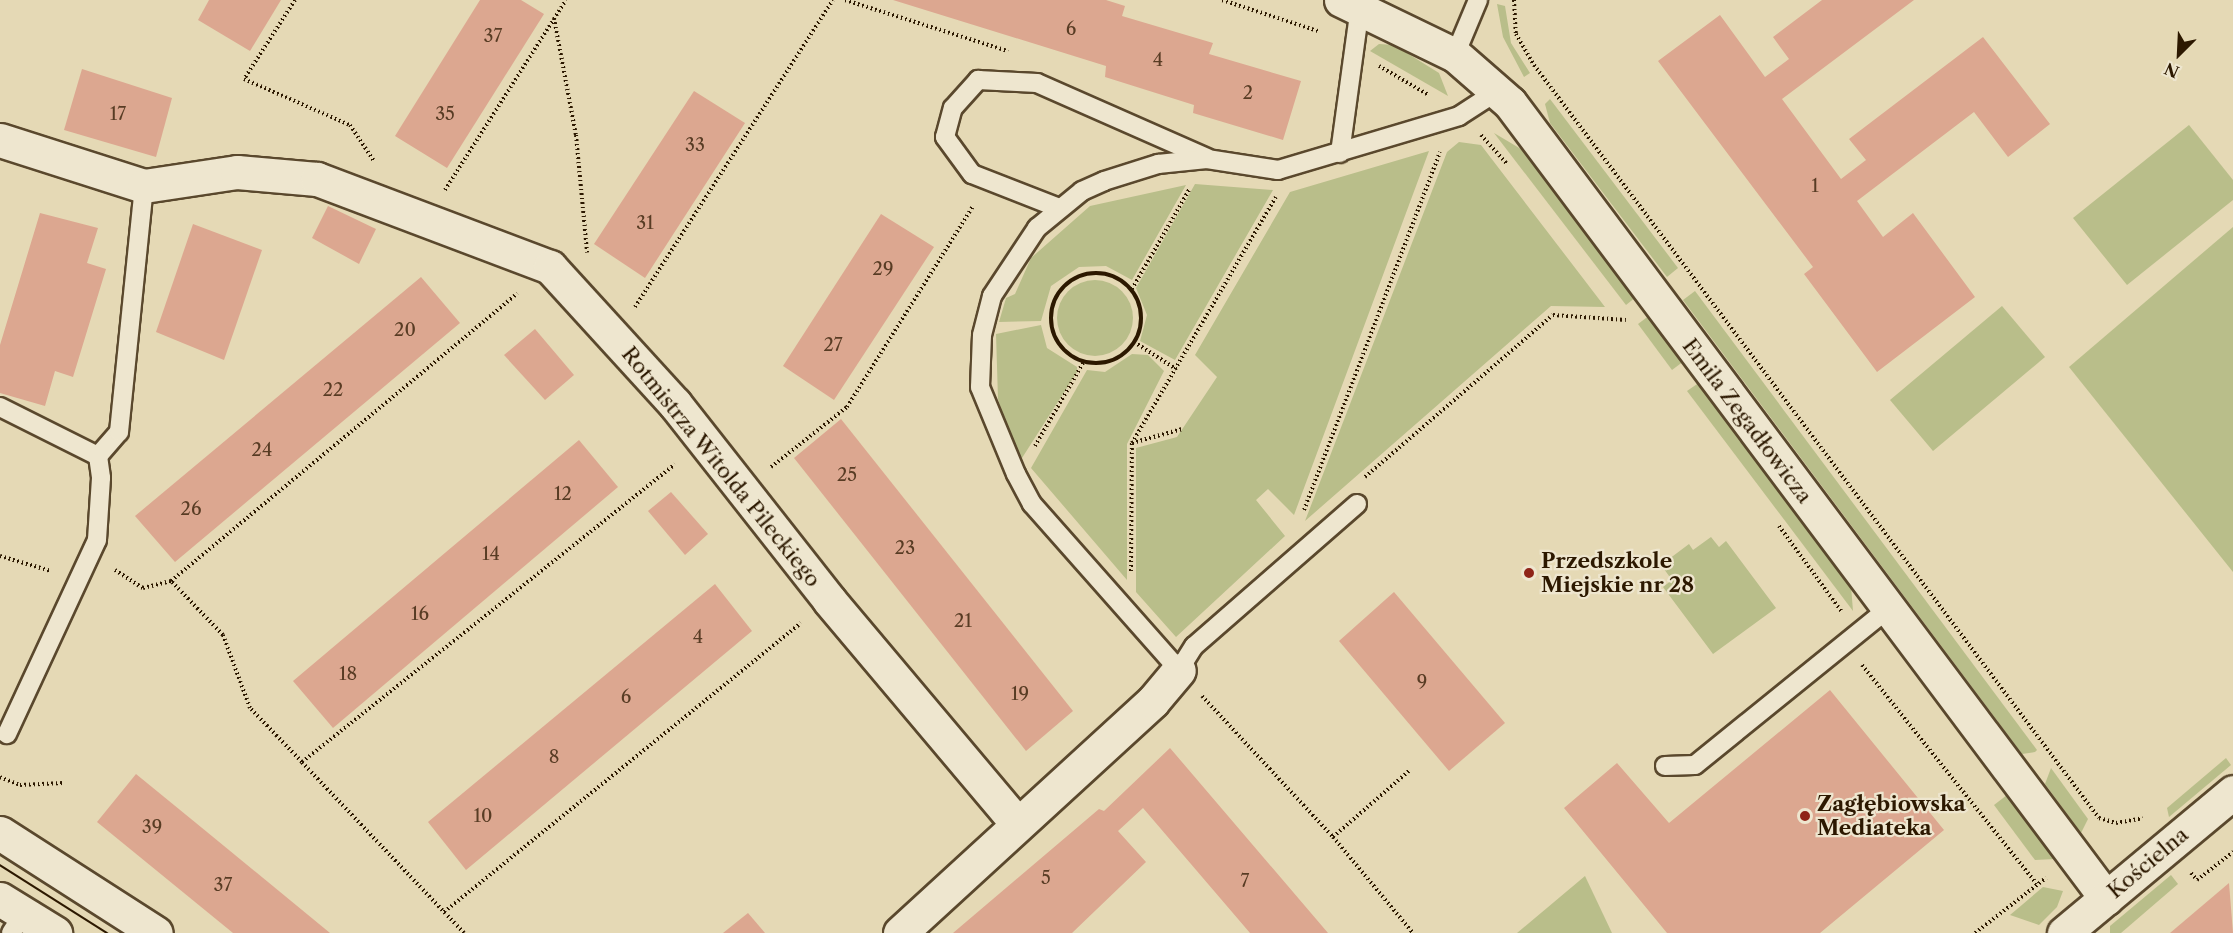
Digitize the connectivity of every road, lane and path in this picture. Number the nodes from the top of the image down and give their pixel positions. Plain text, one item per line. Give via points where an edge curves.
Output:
1 (295, 0) edge
2 (566, 0) edge
3 (833, 0) edge
4 (845, 0) edge
5 (1478, 0) edge
6 (1514, 0) edge
7 (1350, 4) edge
8 (554, 18) junction
9 (1020, 54) dead end
10 (1455, 55) junction
11 (244, 79) dead end
12 (1499, 90) junction
13 (0, 140) edge
14 (1442, 148) dead end
15 (1340, 153) junction
16 (1207, 159) junction
17 (1196, 177) dead end
18 (987, 180) junction
19 (144, 186) junction
20 (1283, 186) dead end
21 (441, 196) dead end
22 (1059, 208) junction
23 (550, 267) junction
24 (1132, 290) junction
25 (642, 318) dead end
26 (1632, 328) dead end
27 (1134, 342) junction
28 (1084, 361) junction
29 (1176, 369) junction
30 (0, 407) edge
31 (1182, 429) dead end
32 (704, 441) junction
33 (1132, 443) junction
34 (98, 456) junction
35 (763, 473) dead end
36 (1016, 474) junction
37 (1356, 485) dead end
38 (1357, 504) dead end
39 (1302, 517) dead end
40 (1772, 518) dead end
41 (0, 556) edge
42 (79, 578) junction
43 (1131, 579) dead end
44 (171, 581) junction
45 (829, 600) junction
46 (1889, 608) junction
47 (1856, 632) junction
48 (1179, 670) junction
49 (7, 734) dead end
50 (302, 762) junction
51 (1665, 766) dead end
52 (1410, 770) dead end
53 (0, 777) edge
54 (63, 783) dead end
55 (2233, 792) edge
56 (2144, 817) dead end
57 (1016, 822) junction
58 (0, 833) edge
59 (1333, 837) junction
60 (2233, 852) edge
61 (2197, 880) dead end
62 (444, 912) junction
63 (12, 915) edge
64 (2087, 920) edge
65 (55, 933) edge
66 (156, 933) edge
67 (464, 933) edge
68 (900, 933) edge
69 (1413, 933) edge
70 (1975, 933) edge

1 - 11 path
2 - 8 path
3 - 25 path via 634,309
4 - 9 path
5 - 10 lane
6 - 56 path via 1516,34 1534,65 2099,818 2116,823
7 - 10 street, Emila Zegadłowicza
7 - 15 lane
8 - 21 path
8 - 23 path via 576,135 587,256
10 - 12 street, Emila Zegadłowicza
12 - 15 lane via 1459,116
12 - 46 street, Emila Zegadłowicza
13 - 19 street, Rotmistrza Witolda Pileckiego
14 - 39 path
15 - 16 lane via 1278,170
16 - 18 lane via 1036,83 978,80 953,108 945,137 972,174
16 - 22 lane via 1158,164 1104,181
17 - 24 path
18 - 22 lane
18 - 35 path via 848,407
19 - 23 street, Rotmistrza Witolda Pileckiego via 237,172 317,179
19 - 34 lane via 119,432
20 - 29 path
22 - 36 lane via 1011,262 992,296 982,335 980,387
23 - 32 street, Rotmistrza Witolda Pileckiego
23 - 44 path
24 - 27 path via 1142,319
24 - 28 path via 1105,273 1074,278 1062,288 1054,302 1053,333 1061,347
26 - 37 path via 1625,319 1553,315
27 - 28 path via 1119,358
27 - 29 path
28 - 36 path
29 - 33 path
30 - 34 lane
31 - 33 path
32 - 45 street, Rotmistrza Witolda Pileckiego
32 - 50 path
33 - 43 path
34 - 42 lane via 97,540
36 - 48 lane via 1032,504
38 - 48 lane via 1194,646
40 - 47 path
41 - 42 path
42 - 44 path via 110,567 143,588
42 - 49 lane
44 - 50 path via 222,635 250,708
45 - 57 street, Rotmistrza Witolda Pileckiego
45 - 62 path
46 - 47 lane
46 - 64 street, Emila Zegadłowicza
47 - 51 lane via 1695,765
47 - 70 path via 1860,663 2037,884
48 - 57 street via 1153,701
48 - 59 path
50 - 62 path
52 - 59 path
53 - 54 path via 20,785
55 - 64 street, Kościelna
57 - 68 street
58 - 66 street
59 - 69 path
60 - 61 path
62 - 67 path
63 - 65 street

